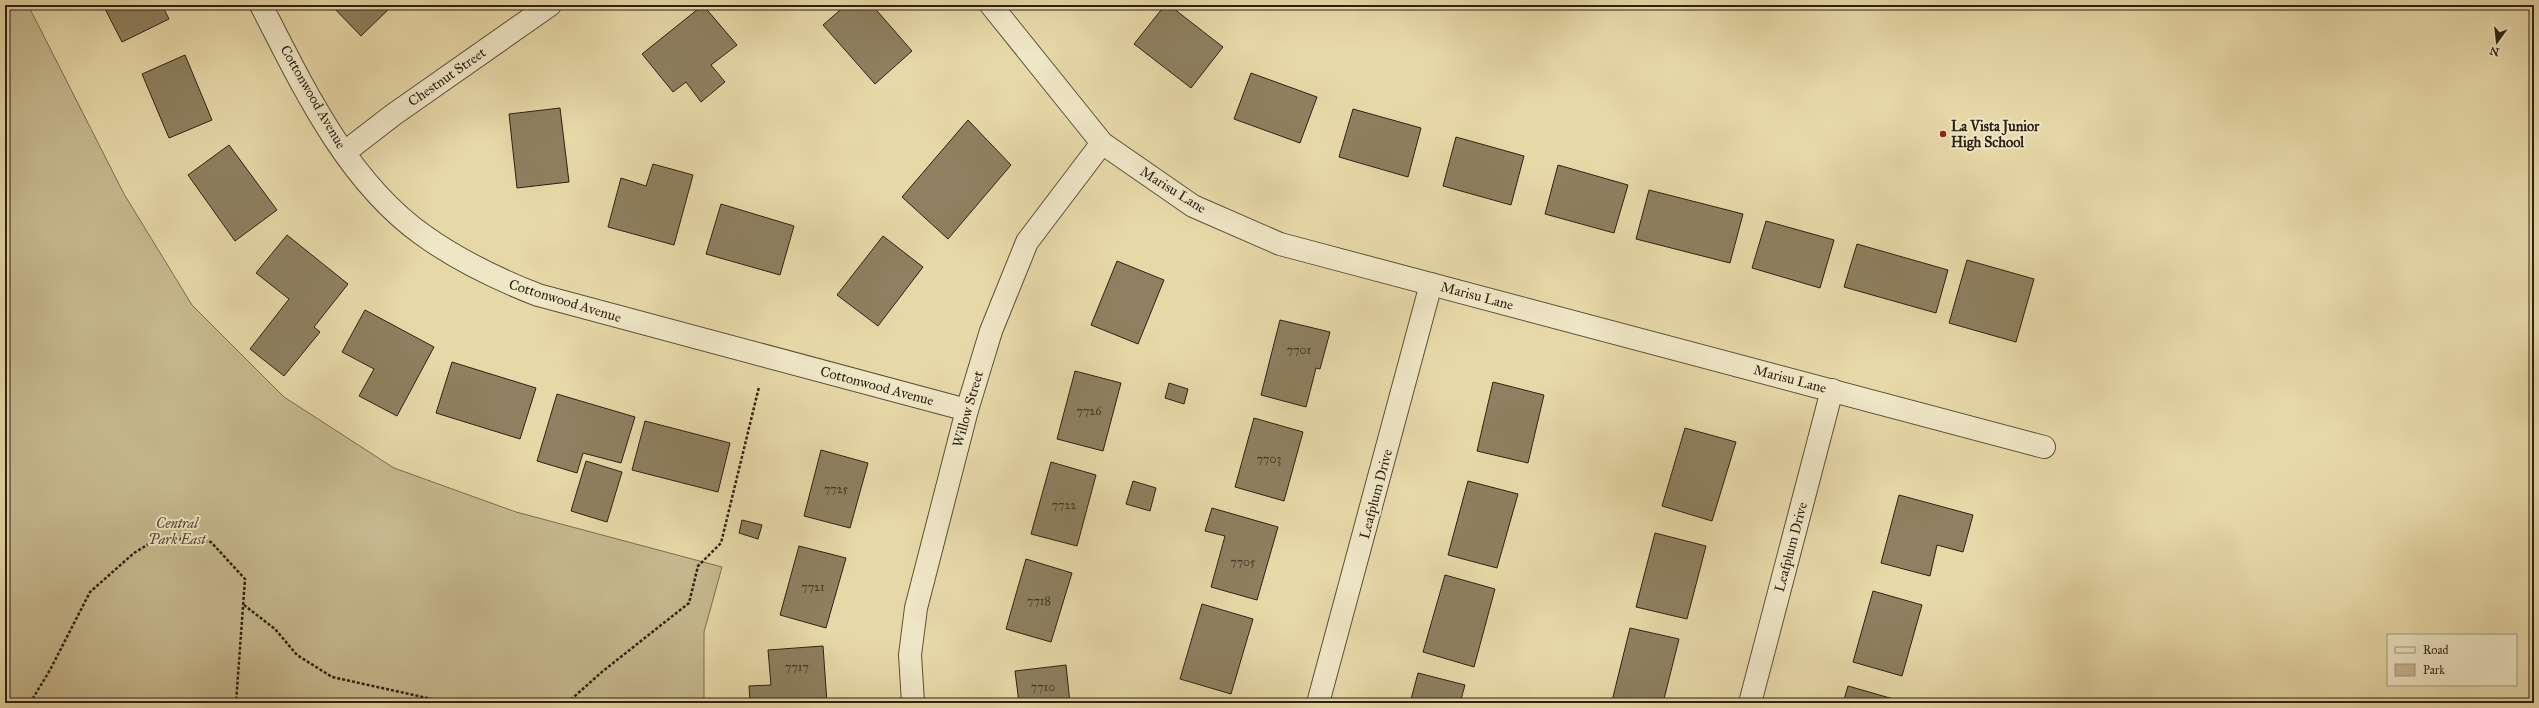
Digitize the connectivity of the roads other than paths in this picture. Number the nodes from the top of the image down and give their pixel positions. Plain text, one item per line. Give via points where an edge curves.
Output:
1 (261, 5) edge
2 (550, 5) edge
3 (991, 5) edge
4 (1102, 143) junction
5 (345, 152) junction
6 (1431, 284) junction
7 (1832, 390) junction
8 (967, 410) junction
9 (2044, 447) dead end
10 (913, 703) edge
11 (1318, 703) edge
12 (1750, 703) edge

1 - 5 street, Cottonwood Avenue via 293,66
2 - 5 street, Chestnut Street via 392,115
3 - 4 street, Marisu Lane
4 - 6 street, Marisu Lane via 1193,206 1280,244
4 - 8 street, Willow Street via 1027,242 991,331
5 - 8 street, Cottonwood Avenue via 394,211 422,235 479,270 504,282 579,307
6 - 7 street, Marisu Lane
6 - 11 street, Leafplum Drive
7 - 9 street, Marisu Lane
7 - 12 street, Leafplum Drive
8 - 10 street, Willow Street via 916,608 910,655

